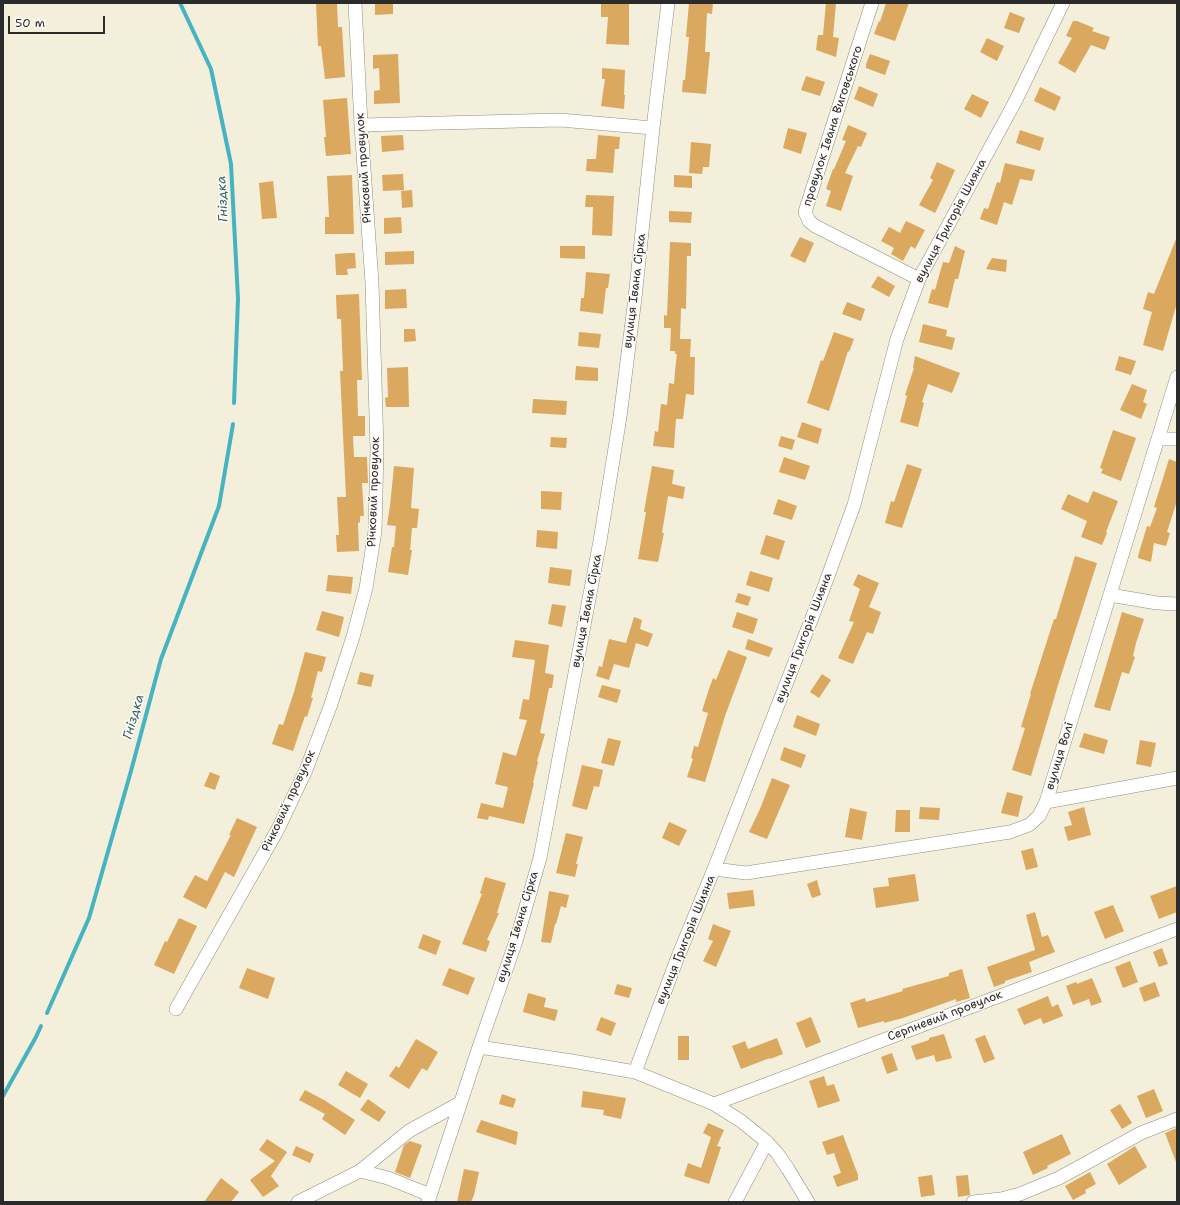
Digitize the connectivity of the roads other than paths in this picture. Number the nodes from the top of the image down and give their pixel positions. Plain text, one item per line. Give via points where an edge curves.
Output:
1 (355, 3) edge
2 (668, 3) edge
3 (872, 3) edge
4 (1063, 3) edge
5 (361, 125) junction
6 (653, 128) junction
7 (919, 279) junction
8 (1177, 377) edge
9 (1159, 439) junction
10 (1177, 439) edge
11 (1110, 595) junction
12 (1177, 604) edge
13 (1177, 778) edge
14 (1046, 802) junction
15 (714, 868) junction
16 (1177, 929) edge
17 (176, 1009) dead end
18 (479, 1047) junction
19 (635, 1072) junction
20 (460, 1103) junction
21 (714, 1104) junction
22 (1177, 1119) edge
23 (768, 1142) junction
24 (360, 1171) junction
25 (429, 1199) edge
26 (298, 1202) edge
27 (734, 1202) edge
28 (808, 1202) edge
29 (973, 1202) edge

1 - 5 street, Річковий провулок
2 - 6 street, вулиця Івана Сірка
3 - 7 street, провулок Івана Виговського via 805,212 815,226
4 - 7 street, вулиця Григорія Шияна via 1016,100
5 - 6 street via 560,120
5 - 17 street, Річковий провулок via 372,283 377,449 375,531 366,588 330,707 300,783 278,829
6 - 18 street, вулиця Івана Сірка via 620,417 582,642 540,858 516,941
7 - 15 street, вулиця Григорія Шияна via 897,339 854,505
8 - 9 street, вулиця Волі
9 - 10 street
9 - 11 street, вулиця Волі
11 - 12 street
11 - 14 street, вулиця Волі
13 - 14 street
14 - 15 street, вулиця Волі via 1039,816 1029,825 1010,832 746,873
15 - 19 street, вулиця Григорія Шияна
16 - 21 street, Серпневий провулок
18 - 19 street
18 - 20 street, вулиця Івана Сірка
19 - 21 street
20 - 24 street via 409,1131
20 - 25 street, вулиця Івана Сірка
21 - 23 street
22 - 29 street via 1141,1133 1059,1178 1020,1194
23 - 27 street
23 - 28 street via 788,1168
24 - 25 street via 388,1178
24 - 26 street

